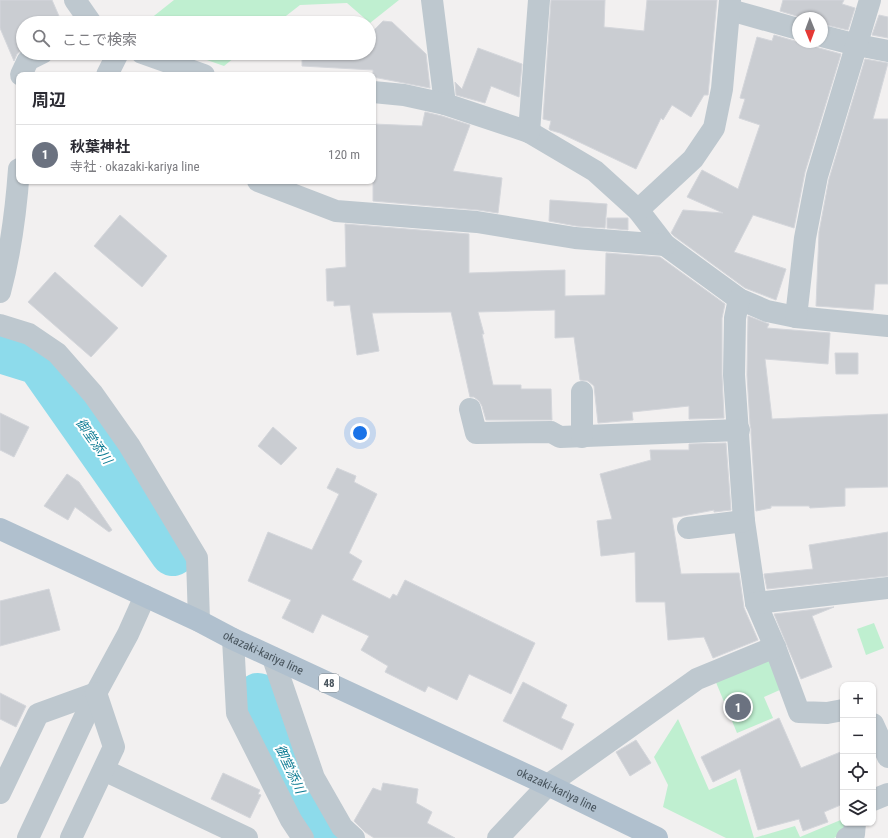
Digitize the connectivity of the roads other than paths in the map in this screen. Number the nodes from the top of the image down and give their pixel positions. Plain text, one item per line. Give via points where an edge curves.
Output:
1 (75, 0) edge
2 (432, 0) edge
3 (538, 0) edge
4 (870, 0) edge
5 (730, 5) edge
6 (86, 16) edge
7 (792, 27) edge
8 (828, 38) edge
9 (857, 45) junction
10 (888, 51) edge
11 (28, 60) edge
12 (114, 60) edge
13 (162, 60) edge
14 (23, 72) edge
15 (108, 72) edge
16 (196, 72) edge
17 (376, 92) edge
18 (445, 104) junction
19 (529, 132) junction
20 (18, 184) edge
21 (266, 184) edge
22 (638, 210) junction
23 (665, 245) junction
24 (0, 292) edge
25 (739, 299) junction
26 (796, 317) junction
27 (0, 325) edge
28 (888, 326) edge
29 (582, 392) dead end
30 (470, 409) dead end
31 (739, 430) junction
32 (582, 437) junction
33 (744, 521) junction
34 (688, 528) dead end
35 (0, 529) edge
36 (888, 588) edge
37 (145, 596) junction
38 (756, 603) junction
39 (199, 621) junction
40 (233, 639) junction
41 (775, 647) junction
42 (274, 658) junction
43 (96, 693) junction
44 (840, 711) edge
45 (876, 731) edge
46 (888, 757) edge
47 (104, 770) junction
48 (548, 785) junction
49 (0, 793) edge
50 (888, 794) edge
51 (876, 799) edge
52 (855, 826) edge
53 (28, 838) edge
54 (71, 838) edge
55 (247, 838) edge
56 (303, 838) edge
57 (354, 838) edge
58 (498, 838) edge
59 (657, 838) edge
60 (847, 838) edge

1 - 6 street
2 - 18 street
3 - 19 street
4 - 9 street
5 - 7 street
5 - 22 street via 722,89 714,128 693,159
8 - 9 street
9 - 10 street
9 - 26 street via 817,176 805,238
11 - 14 street
12 - 15 street
13 - 16 street
17 - 18 street via 404,95
18 - 19 street
19 - 22 street via 595,171
20 - 24 street via 8,262
21 - 23 street via 336,211 477,222 575,238
22 - 23 street
23 - 25 street
25 - 26 street via 767,311
25 - 31 street via 735,318 734,374
26 - 28 street
27 - 39 street via 29,334 57,353 93,394 129,445 197,558
29 - 32 street
30 - 32 street via 476,434 551,432 560,438
31 - 32 street
31 - 33 street
33 - 34 street
33 - 38 street
35 - 37 main road, okazaki-kariya line / 48
36 - 38 street
37 - 39 main road, okazaki-kariya line / 48
37 - 43 street
38 - 41 street
39 - 40 main road, okazaki-kariya line / 48
40 - 42 main road, okazaki-kariya line / 48
40 - 56 street via 237,713 290,820
41 - 44 street via 799,712 827,714
41 - 48 street via 697,679
42 - 48 main road, okazaki-kariya line / 48
42 - 57 street via 314,778 342,827
43 - 47 street via 114,747
43 - 49 street via 38,714
43 - 53 street
45 - 46 street
47 - 54 street
47 - 55 street
48 - 58 street
48 - 59 main road, okazaki-kariya line / 48
50 - 51 street
52 - 60 street via 854,834

